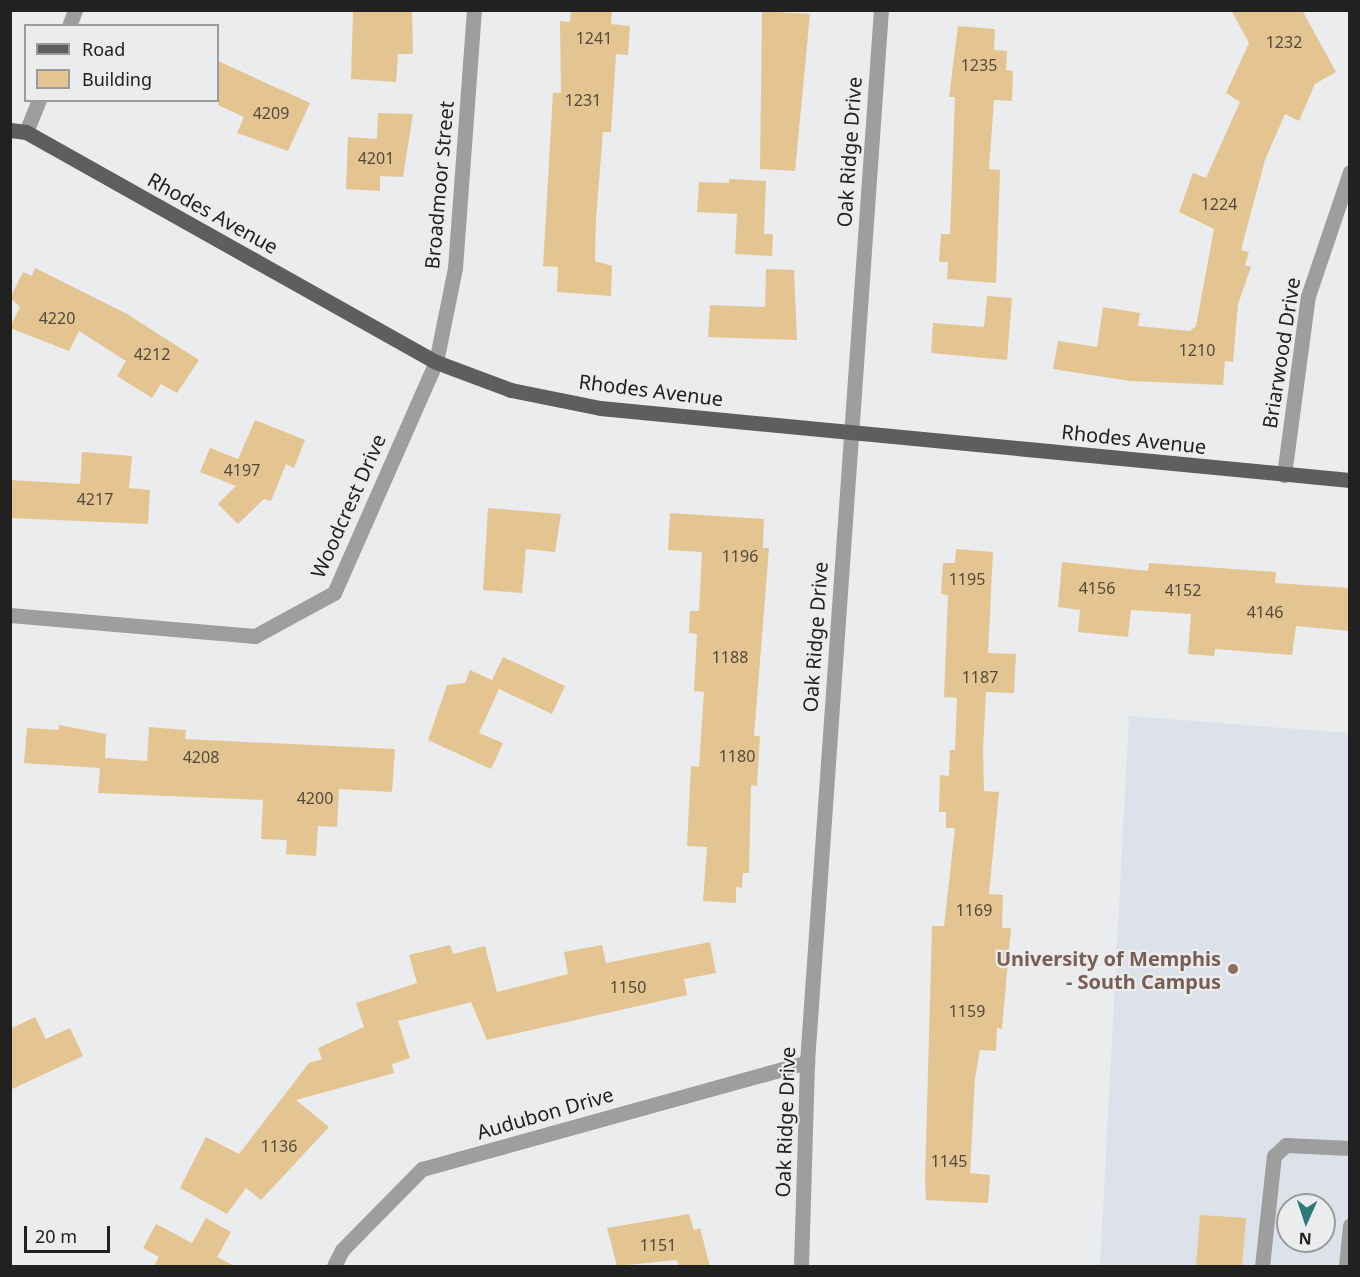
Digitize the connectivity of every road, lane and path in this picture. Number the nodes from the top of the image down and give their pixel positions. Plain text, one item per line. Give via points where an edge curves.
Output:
1 (474, 10) edge
2 (881, 10) edge
3 (38, 102) edge
4 (18, 131) edge
5 (1350, 172) edge
6 (436, 362) junction
7 (850, 431) junction
8 (1284, 475) junction
9 (1350, 480) edge
10 (10, 615) edge
11 (807, 1062) junction
12 (1350, 1148) edge
13 (1350, 1225) edge
14 (334, 1266) edge
15 (801, 1266) edge
16 (1262, 1266) edge
17 (1346, 1266) edge

1 - 6 street, Broadmoor Street via 455,268
2 - 7 street, Oak Ridge Drive
3 - 4 street
4 - 6 main road, Rhodes Avenue
5 - 8 street, Briarwood Drive via 1308,296
6 - 7 main road, Rhodes Avenue via 511,390 600,408
6 - 10 street, Woodcrest Drive via 334,593 255,636
7 - 8 main road, Rhodes Avenue
7 - 11 street, Oak Ridge Drive
8 - 9 main road, Rhodes Avenue
11 - 14 street, Audubon Drive via 422,1169 342,1250
11 - 15 street, Oak Ridge Drive
12 - 16 street via 1286,1145 1274,1156
13 - 17 street

